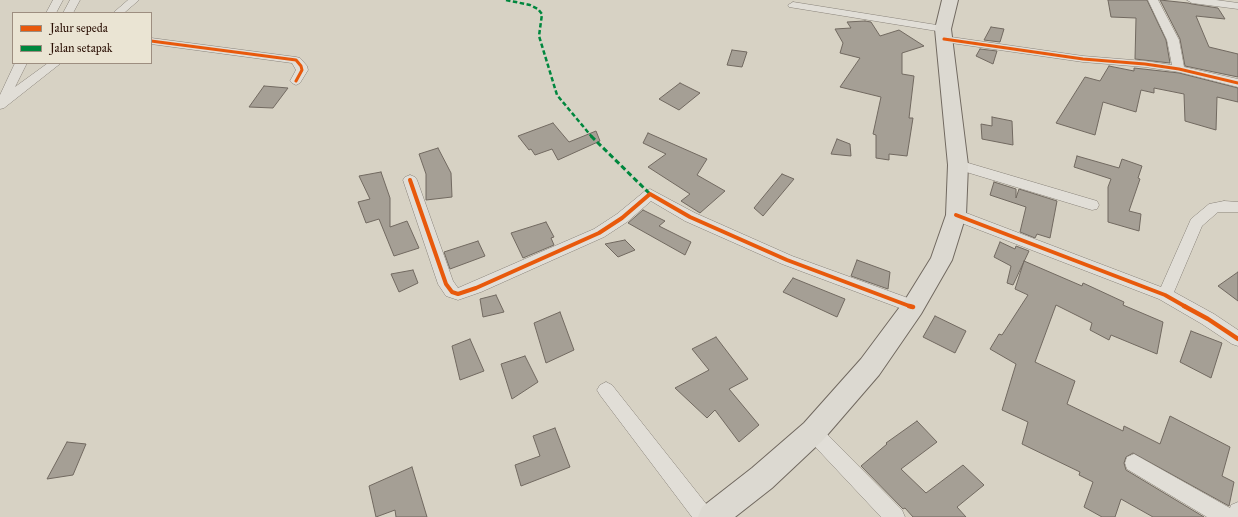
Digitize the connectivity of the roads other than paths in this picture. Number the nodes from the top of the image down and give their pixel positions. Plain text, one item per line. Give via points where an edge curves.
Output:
1 (58, 0) edge
2 (74, 0) edge
3 (134, 0) edge
4 (950, 0) edge
5 (1153, 0) edge
6 (1192, 0) edge
7 (794, 5) dead end
8 (1238, 6) edge
9 (52, 12) edge
10 (68, 12) edge
11 (119, 12) edge
12 (944, 34) junction
13 (152, 41) edge
14 (21, 64) edge
15 (40, 64) edge
16 (53, 64) edge
17 (1179, 69) junction
18 (32, 81) junction
19 (296, 81) dead end
20 (1238, 83) edge
21 (1, 104) edge
22 (958, 165) junction
23 (410, 180) dead end
24 (1092, 205) dead end
25 (1238, 207) edge
26 (956, 215) junction
27 (1165, 295) junction
28 (913, 307) junction
29 (1238, 339) edge
30 (606, 390) dead end
31 (813, 432) junction
32 (1134, 463) dead end
33 (1238, 512) edge
34 (704, 517) edge
35 (712, 517) edge
36 (895, 517) edge
37 (1226, 517) edge
38 (1237, 517) edge

1 - 9 street
2 - 10 street
3 - 11 street
4 - 12 highway
5 - 17 street via 1173,40
6 - 8 street
7 - 12 street
12 - 17 street via 1083,59
12 - 22 highway
13 - 19 street via 296,60 302,70
14 - 21 street
15 - 18 street
16 - 18 street
17 - 20 street
18 - 21 street
22 - 24 street
22 - 26 highway
23 - 28 street via 446,284 452,292 458,294 599,233 622,218 650,194 690,216 787,260
25 - 27 street via 1214,208 1196,223
26 - 27 street
26 - 28 highway via 941,260
27 - 29 street
28 - 31 highway via 870,367
30 - 34 street
31 - 35 highway via 762,478
31 - 36 street
32 - 37 street
33 - 38 street

